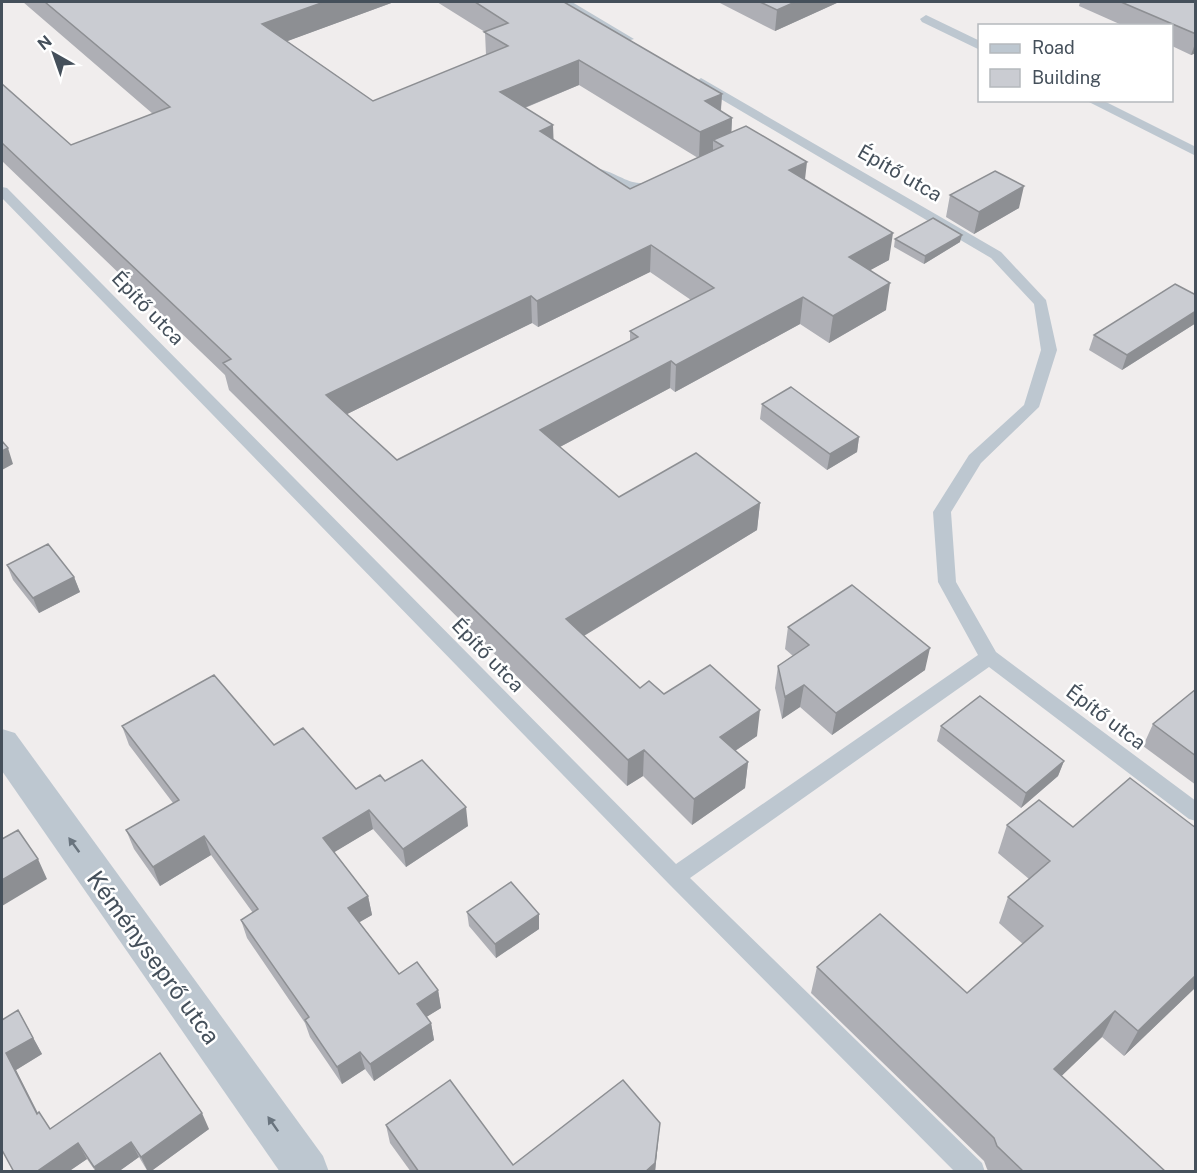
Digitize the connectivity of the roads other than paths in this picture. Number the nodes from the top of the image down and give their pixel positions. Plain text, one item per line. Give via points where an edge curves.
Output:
1 (564, 2) edge
2 (926, 19) dead end
3 (978, 45) edge
4 (646, 50) edge
5 (687, 74) edge
6 (1095, 102) edge
7 (1196, 152) edge
8 (590, 166) edge
9 (671, 179) edge
10 (2, 191) edge
11 (989, 657) junction
12 (2, 743) edge
13 (1196, 813) edge
14 (675, 877) junction
15 (307, 1172) edge
16 (973, 1172) edge

1 - 4 lane
2 - 3 lane
5 - 11 lane, Építő utca via 773,130 996,255 1041,303 1049,350 1031,407 975,459 942,512 947,582
6 - 7 lane
8 - 9 lane via 629,187 649,189
10 - 14 lane, Építő utca
11 - 13 lane, Építő utca
11 - 14 lane
15 -> 12 street, Kéményseprő utca
14 - 16 lane, Építő utca

